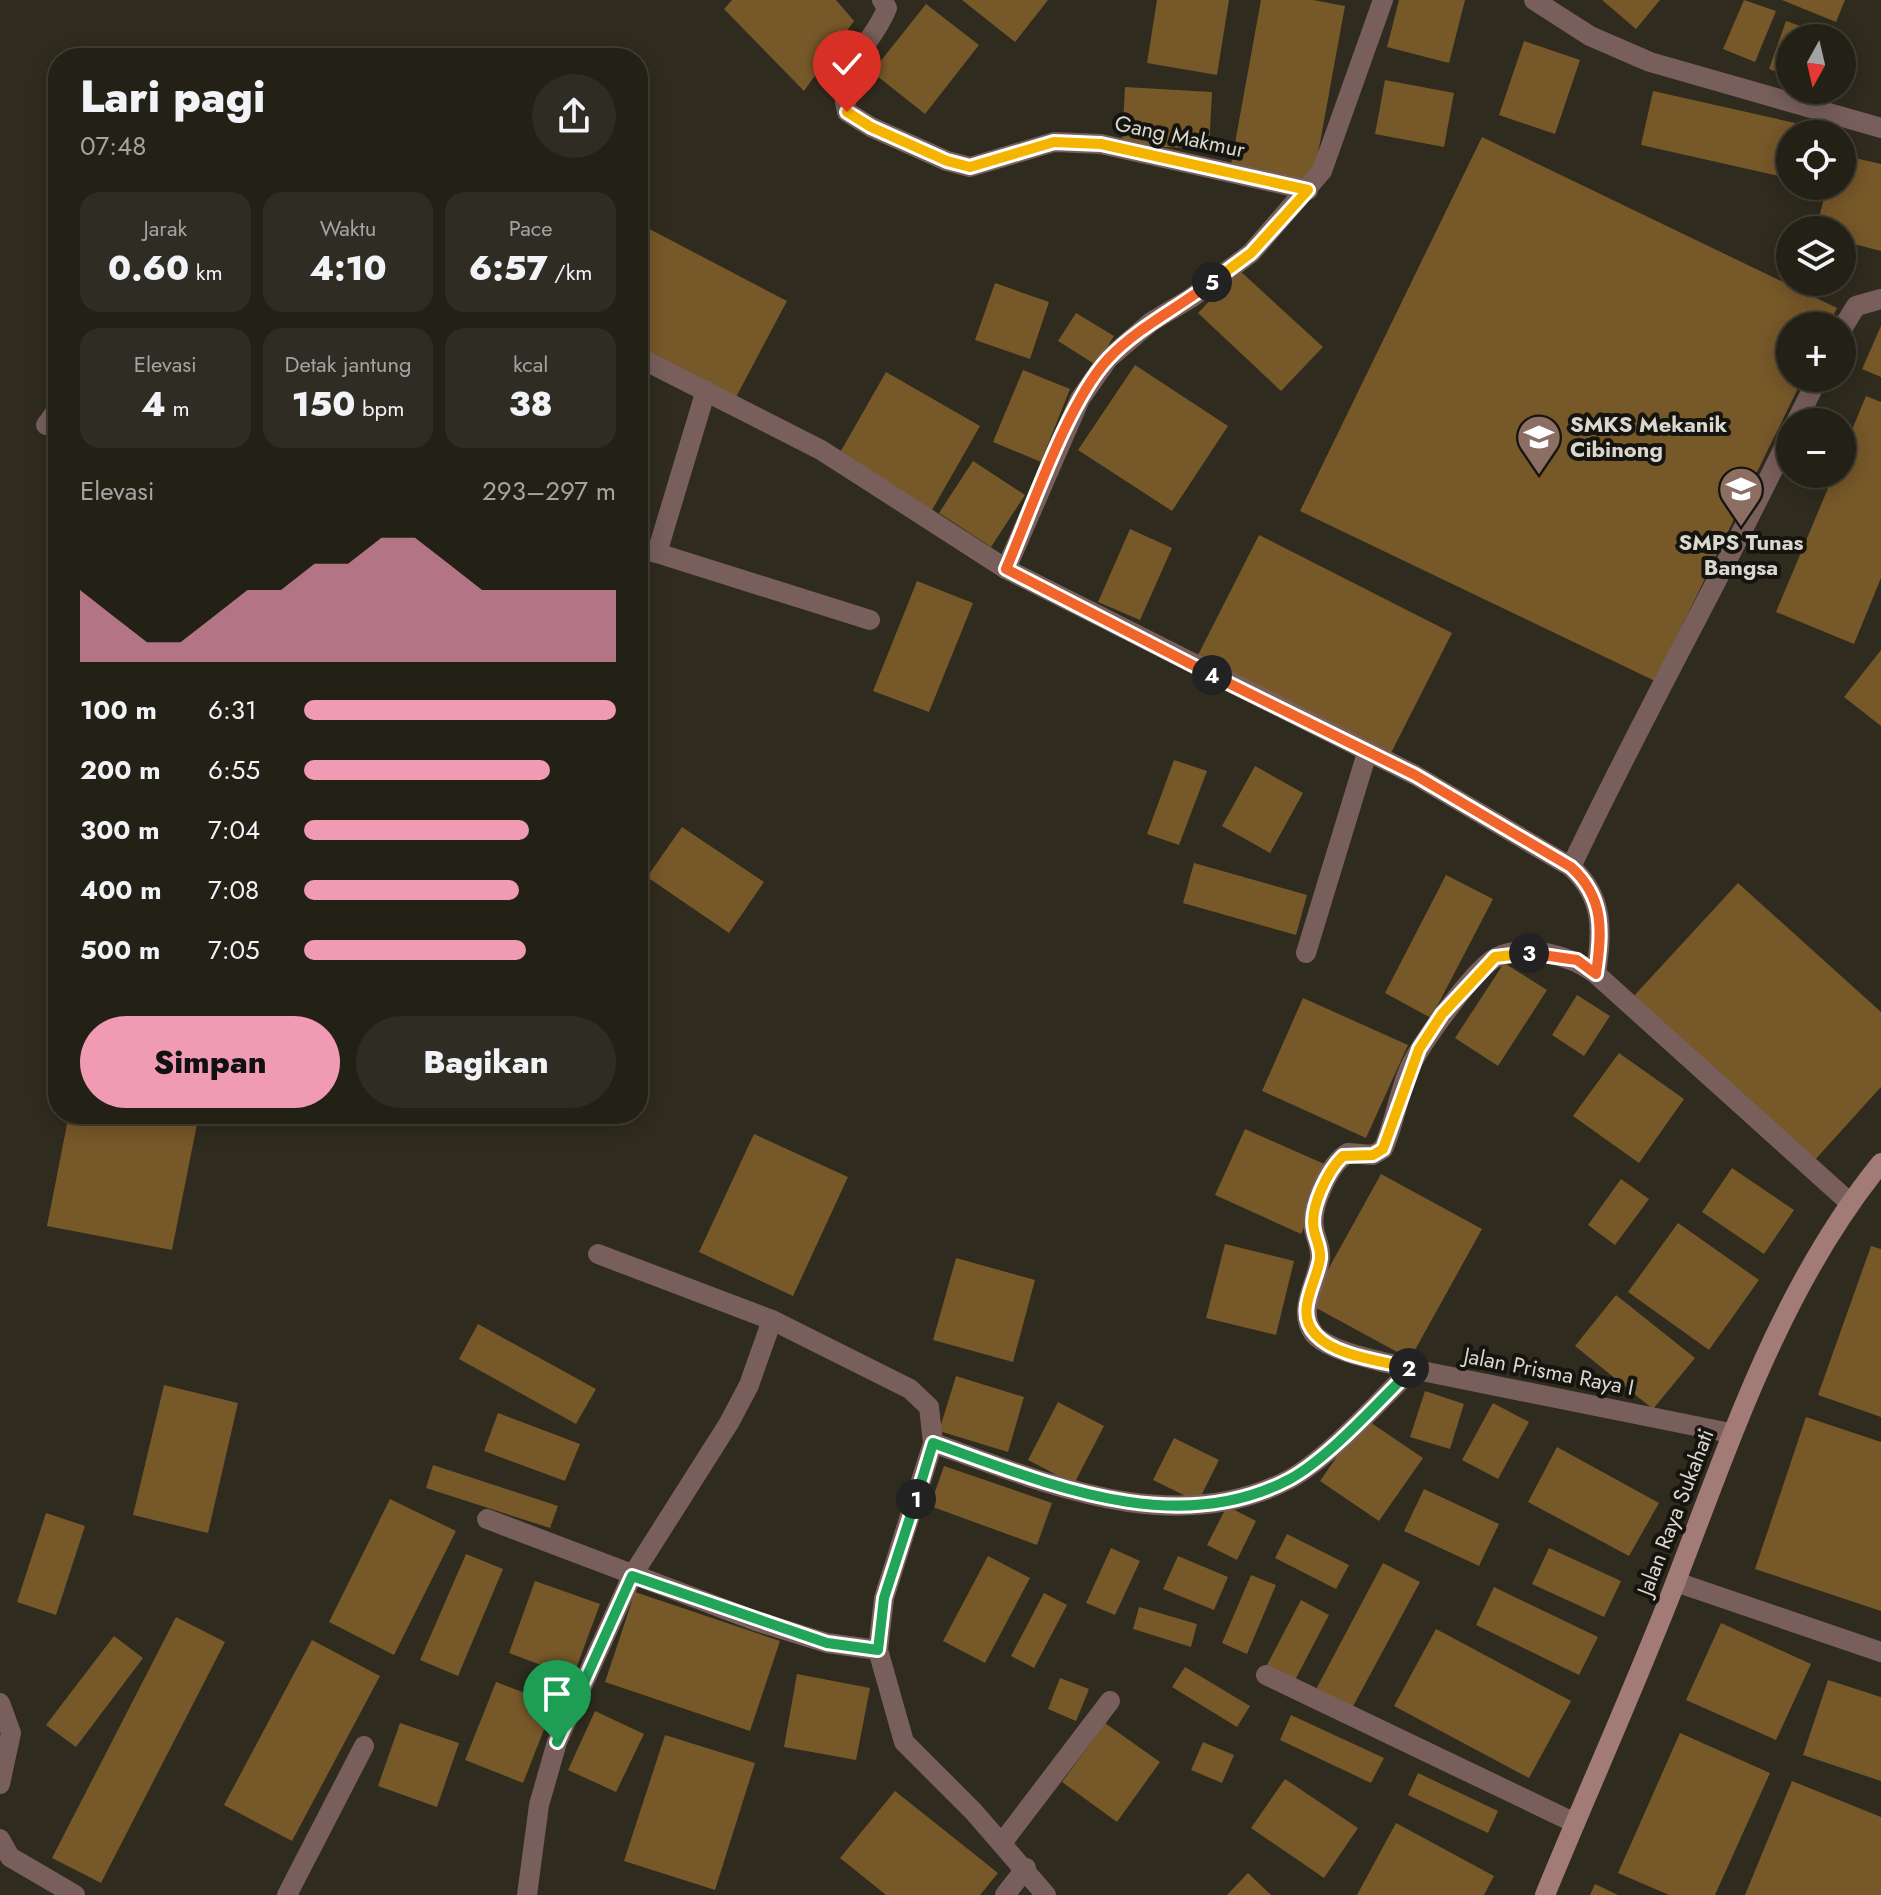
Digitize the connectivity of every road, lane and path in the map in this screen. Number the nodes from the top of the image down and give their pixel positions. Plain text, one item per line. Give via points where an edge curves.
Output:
1 (882, 0) edge
2 (1383, 0) edge
3 (1534, 0) edge
4 (1881, 128) edge
5 (1308, 190) junction
6 (1881, 299) edge
7 (1852, 312) edge
8 (648, 362) edge
9 (706, 390) junction
10 (1776, 463) edge
11 (648, 548) edge
12 (648, 551) edge
13 (1006, 569) junction
14 (870, 620) dead end
15 (1367, 753) junction
16 (1571, 867) junction
17 (1306, 953) dead end
18 (1596, 974) junction
19 (1881, 1163) edge
20 (1849, 1202) junction
21 (598, 1254) dead end
22 (772, 1320) junction
23 (1412, 1369) junction
24 (1730, 1433) junction
25 (933, 1443) junction
26 (487, 1519) dead end
27 (632, 1576) junction
28 (1676, 1582) junction
29 (878, 1650) junction
30 (1881, 1652) edge
31 (1266, 1675) dead end
32 (1110, 1701) dead end
33 (0, 1703) edge
34 (364, 1746) dead end
35 (0, 1784) edge
36 (1575, 1823) junction
37 (0, 1839) edge
38 (1002, 1843) junction
39 (1026, 1868) junction
40 (75, 1895) edge
41 (287, 1895) edge
42 (527, 1895) edge
43 (1005, 1895) edge
44 (1046, 1895) edge
45 (1545, 1895) edge

1 - 5 street, Gang Makmur via 887,8 880,25 845,73 841,92 847,112 947,161 970,167 1054,142 1101,144
2 - 5 street via 1337,134
3 - 4 street via 1590,36 1650,62
5 - 13 street via 1251,253 1151,322 1108,359 1080,399
6 - 7 street
8 - 9 street
9 - 11 street
9 - 13 street via 821,450
10 - 16 street via 1622,757
12 - 14 street
13 - 15 street
15 - 16 street via 1415,775
15 - 17 street
16 - 18 street via 1598,906 1602,938
18 - 20 street
18 - 23 street, Jalan Prisma Raya I via 1577,960 1554,956 1495,957 1442,1014 1419,1049 1383,1149 1373,1155 1348,1153 1331,1173 1314,1216 1320,1259 1304,1314 1311,1330 1328,1344
19 - 20 main road, Jalan Raya Sukahati
20 - 24 main road, Jalan Raya Sukahati via 1772,1342
21 - 22 street
22 - 25 street via 910,1389 929,1407
22 - 27 street via 729,1423
23 - 24 street, Jalan Prisma Raya I
23 - 25 street via 1292,1478 1235,1502 1141,1505 1069,1492
24 - 28 main road, Jalan Raya Sukahati
25 - 29 street via 884,1598
26 - 27 street
27 - 29 street via 827,1643
27 - 42 street via 557,1742 539,1805
28 - 30 street
28 - 36 main road, Jalan Raya Sukahati
29 - 38 street via 904,1742
31 - 36 street
32 - 38 street
33 - 35 street via 11,1733
34 - 41 street
36 - 45 main road, Jalan Raya Sukahati
37 - 40 street via 10,1857
38 - 39 street
39 - 43 street
39 - 44 street

